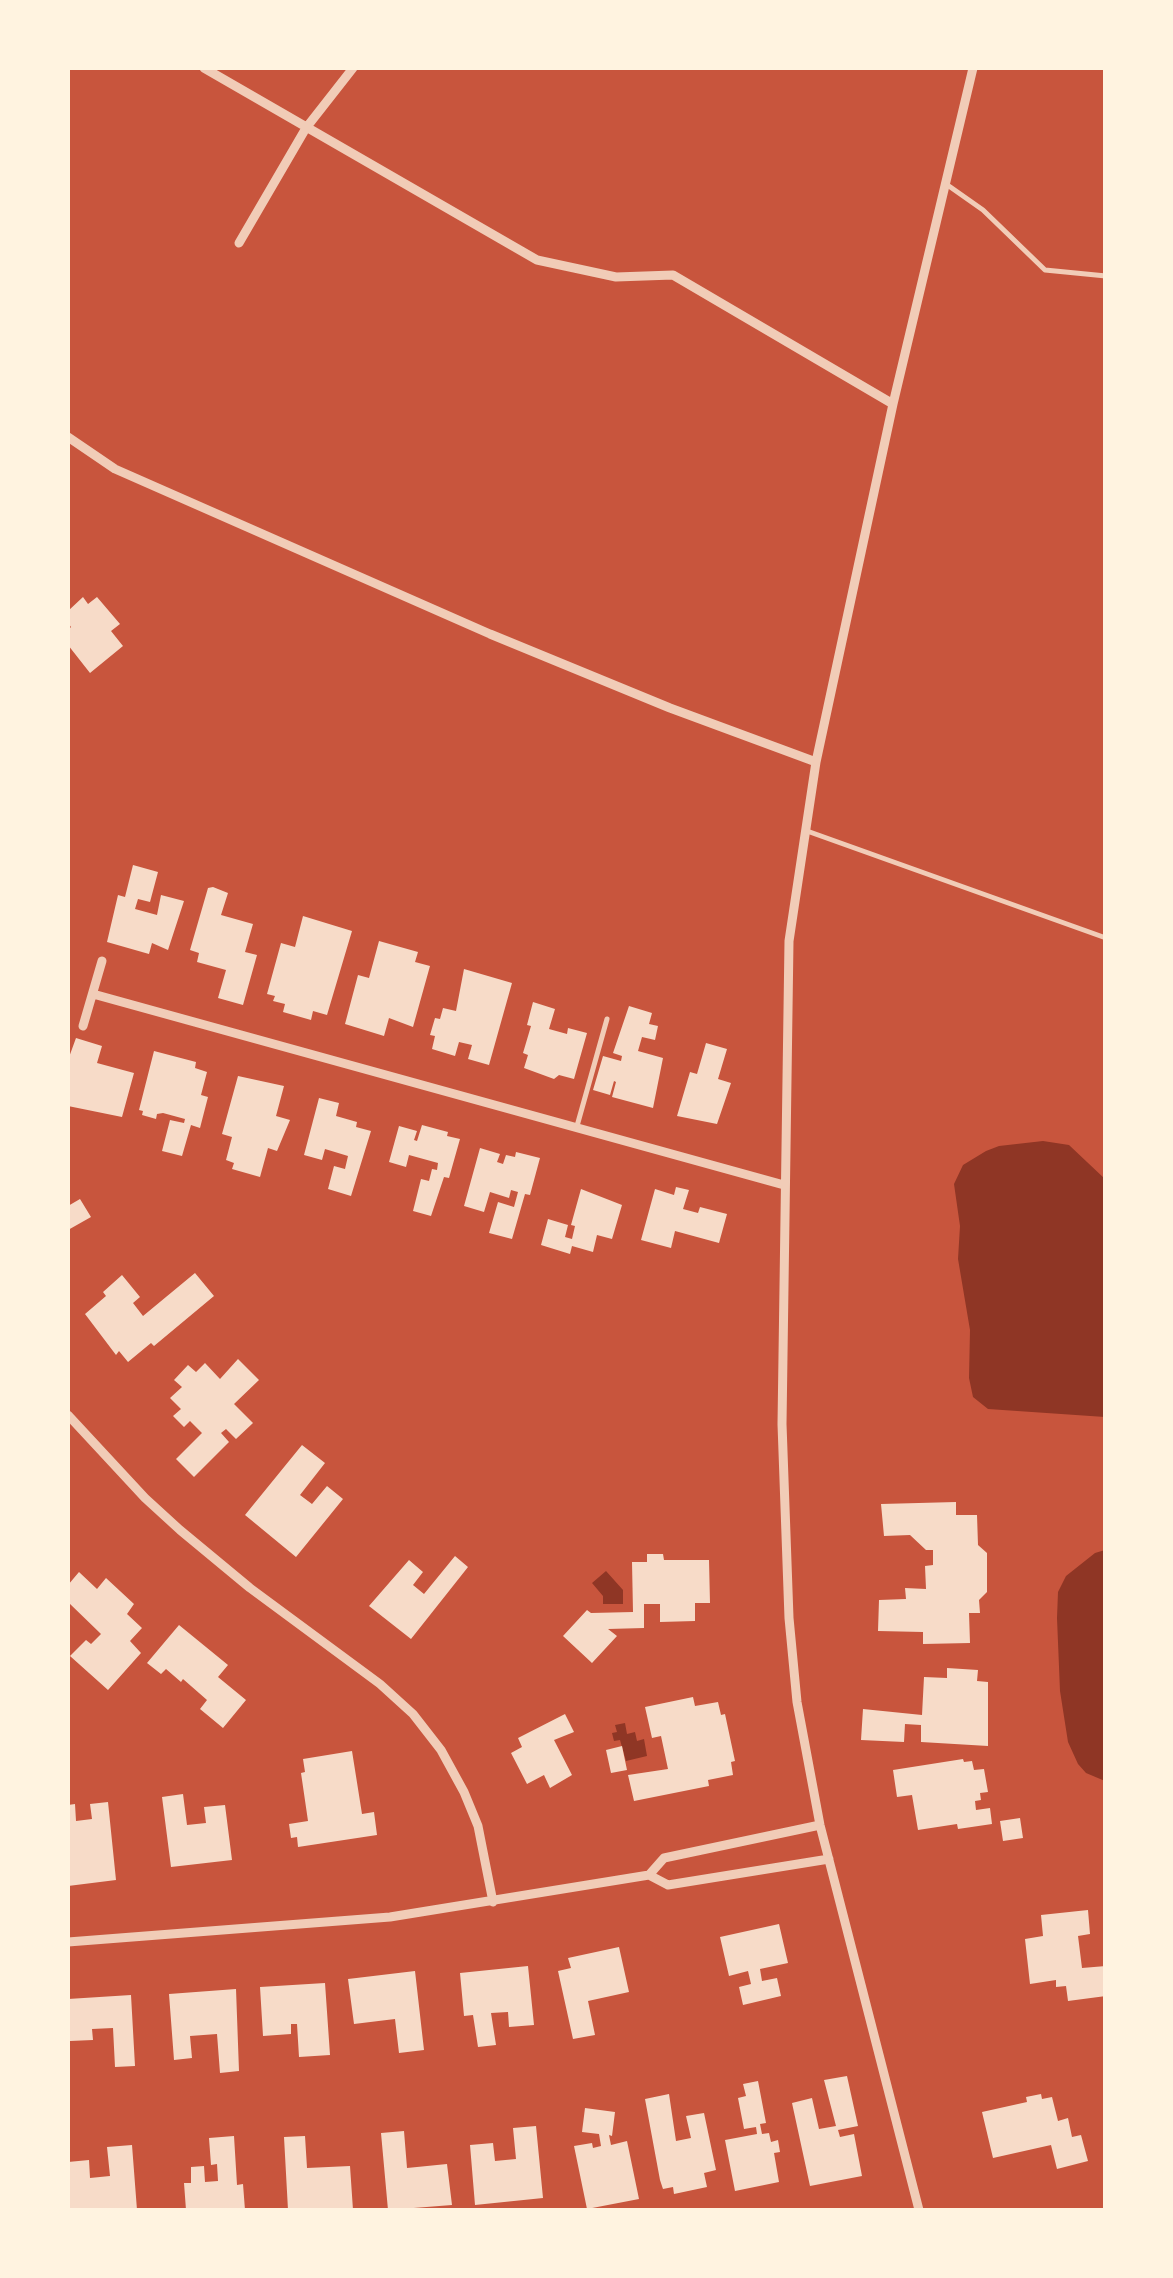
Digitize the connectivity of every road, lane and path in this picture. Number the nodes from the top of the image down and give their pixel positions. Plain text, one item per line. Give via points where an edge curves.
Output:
1 (204, 68) edge
2 (353, 68) edge
3 (973, 68) edge
4 (306, 128) junction
5 (946, 184) junction
6 (239, 243) dead end
7 (1106, 276) edge
8 (893, 404) junction
9 (68, 437) edge
10 (816, 762) junction
11 (804, 830) junction
12 (1106, 938) edge
13 (102, 960) dead end
14 (93, 994) junction
15 (608, 1018) dead end
16 (83, 1026) dead end
17 (576, 1128) junction
18 (784, 1185) junction
19 (68, 1415) edge
20 (820, 1825) junction
21 (829, 1860) junction
22 (649, 1875) junction
23 (494, 1902) junction
24 (68, 1942) edge
25 (919, 2210) edge

1 - 4 street
2 - 4 street
3 - 5 street
4 - 6 street
4 - 8 street via 537,260 616,277 673,274
5 - 7 lane via 1046,270
5 - 8 street
8 - 10 street
9 - 10 street via 115,470 472,626
10 - 11 street
11 - 12 lane
11 - 18 street via 789,941
13 - 14 street
14 - 16 street
14 - 17 street
15 - 17 lane
17 - 18 street
18 - 20 street via 789,1618
19 - 23 street via 180,1530 414,1714 464,1792
20 - 21 street
20 - 22 street via 664,1858
21 - 22 street via 668,1885
21 - 25 street
22 - 23 street
23 - 24 street

